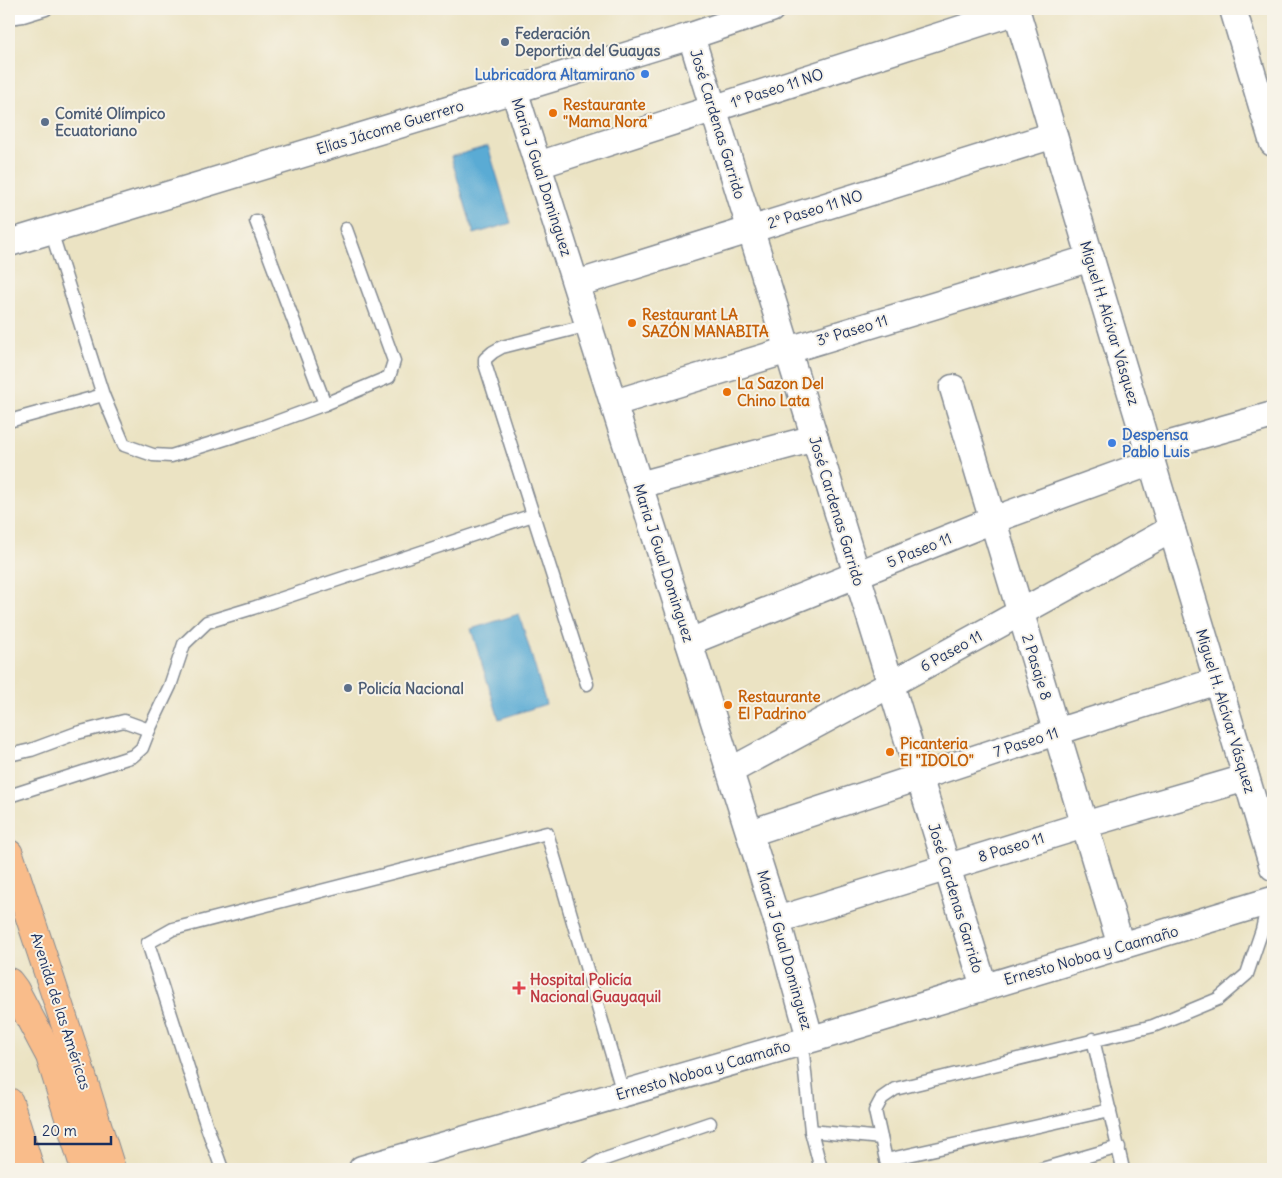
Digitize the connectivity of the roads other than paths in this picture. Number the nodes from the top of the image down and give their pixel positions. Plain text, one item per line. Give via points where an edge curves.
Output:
1 (46, 9) edge
2 (771, 9) edge
3 (1233, 9) edge
4 (1016, 10) edge
5 (9, 18) edge
6 (691, 36) junction
7 (1264, 80) edge
8 (514, 90) junction
9 (713, 108) junction
10 (1054, 135) junction
11 (1273, 143) edge
12 (538, 165) junction
13 (256, 221) dead end
14 (346, 229) dead end
15 (750, 229) junction
16 (51, 231) junction
17 (9, 243) edge
18 (1091, 258) junction
19 (576, 284) junction
20 (589, 326) junction
21 (787, 350) junction
22 (953, 388) dead end
23 (102, 395) junction
24 (614, 403) junction
25 (325, 404) junction
26 (1273, 415) edge
27 (9, 420) edge
28 (814, 438) junction
29 (1150, 456) junction
30 (639, 485) junction
31 (533, 515) junction
32 (992, 520) junction
33 (1172, 528) junction
34 (857, 575) junction
35 (1020, 612) junction
36 (689, 642) junction
37 (1217, 681) junction
38 (587, 684) dead end
39 (891, 684) junction
40 (149, 730) junction
41 (1056, 732) junction
42 (9, 755) edge
43 (730, 771) junction
44 (919, 777) junction
45 (1246, 778) junction
46 (9, 796) edge
47 (1084, 825) junction
48 (750, 833) junction
49 (9, 854) edge
50 (947, 867) junction
51 (1273, 867) edge
52 (1271, 901) edge
53 (777, 920) junction
54 (1121, 946) junction
55 (9, 982) edge
56 (984, 986) junction
57 (810, 1038) junction
58 (1093, 1040) junction
59 (623, 1093) junction
60 (9, 1102) edge
61 (1110, 1110) junction
62 (710, 1123) dead end
63 (811, 1131) junction
64 (881, 1138) junction
65 (1119, 1147) junction
66 (887, 1165) edge
67 (30, 1169) edge
68 (85, 1169) edge
69 (111, 1169) edge
70 (222, 1169) edge
71 (362, 1169) edge
72 (587, 1169) edge
73 (821, 1169) edge
74 (1042, 1169) edge
75 (1123, 1169) edge

1 - 5 lane
2 - 6 street, Elías Jácome Guerrero
3 - 7 street
4 - 9 street, 1º Paseo 11 NO
4 - 10 street, Miguel H. Alcívar Vásquez
6 - 8 street, Elías Jácome Guerrero
6 - 9 street, José Cardenas Garrido
7 - 11 street
8 - 12 street, Maria J Gual Dominguez
8 - 16 street, Elías Jácome Guerrero
9 - 12 street, 1º Paseo 11 NO
9 - 15 street, José Cardenas Garrido
10 - 15 street, 2º Paseo 11 NO
10 - 18 street, Miguel H. Alcívar Vásquez
12 - 19 street, Maria J Gual Dominguez
13 - 25 lane
14 - 25 lane via 394,360 389,377
15 - 19 street, 2º Paseo 11 NO
15 - 21 street, José Cardenas Garrido
16 - 17 street, Elías Jácome Guerrero
16 - 23 lane
18 - 21 street, 3º Paseo 11
18 - 29 street, Miguel H. Alcívar Vásquez
19 - 20 street, Maria J Gual Dominguez
20 - 24 street, Maria J Gual Dominguez
20 - 31 lane via 502,347 485,359
21 - 24 street, 3º Paseo 11
21 - 28 street, José Cardenas Garrido
22 - 32 street, 2 Pasaje 8
23 - 25 lane via 124,445 153,455 171,456
23 - 27 lane
24 - 30 street, Maria J Gual Dominguez
26 - 29 street, 5 Paseo 11
28 - 30 street
28 - 34 street, José Cardenas Garrido
29 - 32 street, 5 Paseo 11
29 - 33 street, Miguel H. Alcívar Vásquez
30 - 36 street, Maria J Gual Dominguez
31 - 38 lane
31 - 40 lane via 207,622 184,644 170,686
32 - 34 street, 5 Paseo 11
32 - 35 street, 2 Pasaje 8
33 - 35 street, 6 Paseo 11
33 - 37 street, Miguel H. Alcívar Vásquez
34 - 36 street, 5 Paseo 11
34 - 39 street, José Cardenas Garrido
35 - 39 street, 6 Paseo 11
35 - 41 street, 2 Pasaje 8
36 - 43 street, Maria J Gual Dominguez
37 - 41 street, 7 Paseo 11
37 - 45 street, Miguel H. Alcívar Vásquez
39 - 43 street, 6 Paseo 11
39 - 44 street, José Cardenas Garrido
40 - 42 lane via 124,722
40 - 46 lane via 142,748 133,756
41 - 44 street, 7 Paseo 11
41 - 47 street, 2 Pasaje 8
43 - 48 street, Maria J Gual Dominguez
44 - 48 street, 7 Paseo 11
44 - 50 street, José Cardenas Garrido
45 - 47 street, 8 Paseo 11
45 - 51 street, Miguel H. Alcívar Vásquez
47 - 50 street, 8 Paseo 11
47 - 54 street, 2 Pasaje 8
48 - 53 street, Maria J Gual Dominguez
49 - 69 main road, Avenida de las Américas
50 - 53 street, 8 Paseo 11
50 - 56 street, José Cardenas Garrido
52 - 54 street, Ernesto Noboa y Caamaño
52 - 58 lane via 1247,974 1218,999 1153,1026
53 - 57 street, Maria J Gual Dominguez
54 - 56 street, Ernesto Noboa y Caamaño
55 - 68 main road via 50,1056
56 - 57 street, Ernesto Noboa y Caamaño
57 - 59 street, Ernesto Noboa y Caamaño
57 - 63 lane via 803,1052
58 - 61 lane
58 - 64 lane via 895,1090 882,1098 875,1112
59 - 70 lane via 547,832 173,929 148,943
59 - 71 street, Ernesto Noboa y Caamaño
60 - 67 main road
61 - 65 lane
61 - 66 lane
62 - 72 lane via 602,1160
63 - 64 lane
63 - 73 lane
64 - 66 lane
65 - 74 lane
65 - 75 lane

